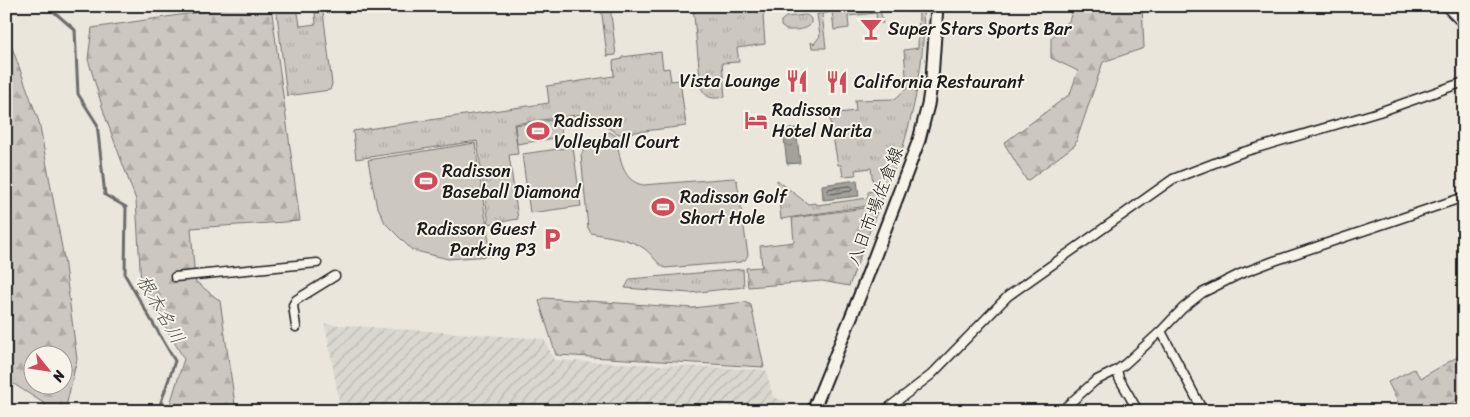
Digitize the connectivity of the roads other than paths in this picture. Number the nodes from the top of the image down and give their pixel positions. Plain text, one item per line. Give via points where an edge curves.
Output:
1 (937, 6) edge
2 (1445, 6) edge
3 (1464, 24) edge
4 (1464, 82) edge
5 (1464, 197) edge
6 (317, 262) dead end
7 (335, 276) dead end
8 (176, 277) dead end
9 (296, 327) dead end
10 (1161, 331) junction
11 (1117, 370) junction
12 (813, 411) edge
13 (884, 411) edge
14 (1061, 411) edge
15 (1138, 411) edge
16 (1204, 411) edge

1 - 12 main road, 八日市場佐倉線 via 932,78 918,140
2 - 3 street
4 - 13 street via 1379,112 1243,152 1173,178 1008,296 931,375
5 - 10 street via 1240,274 1192,300
6 - 8 street
7 - 9 street via 296,300 293,305
10 - 11 street
10 - 16 street
11 - 14 street via 1095,381
11 - 15 street

